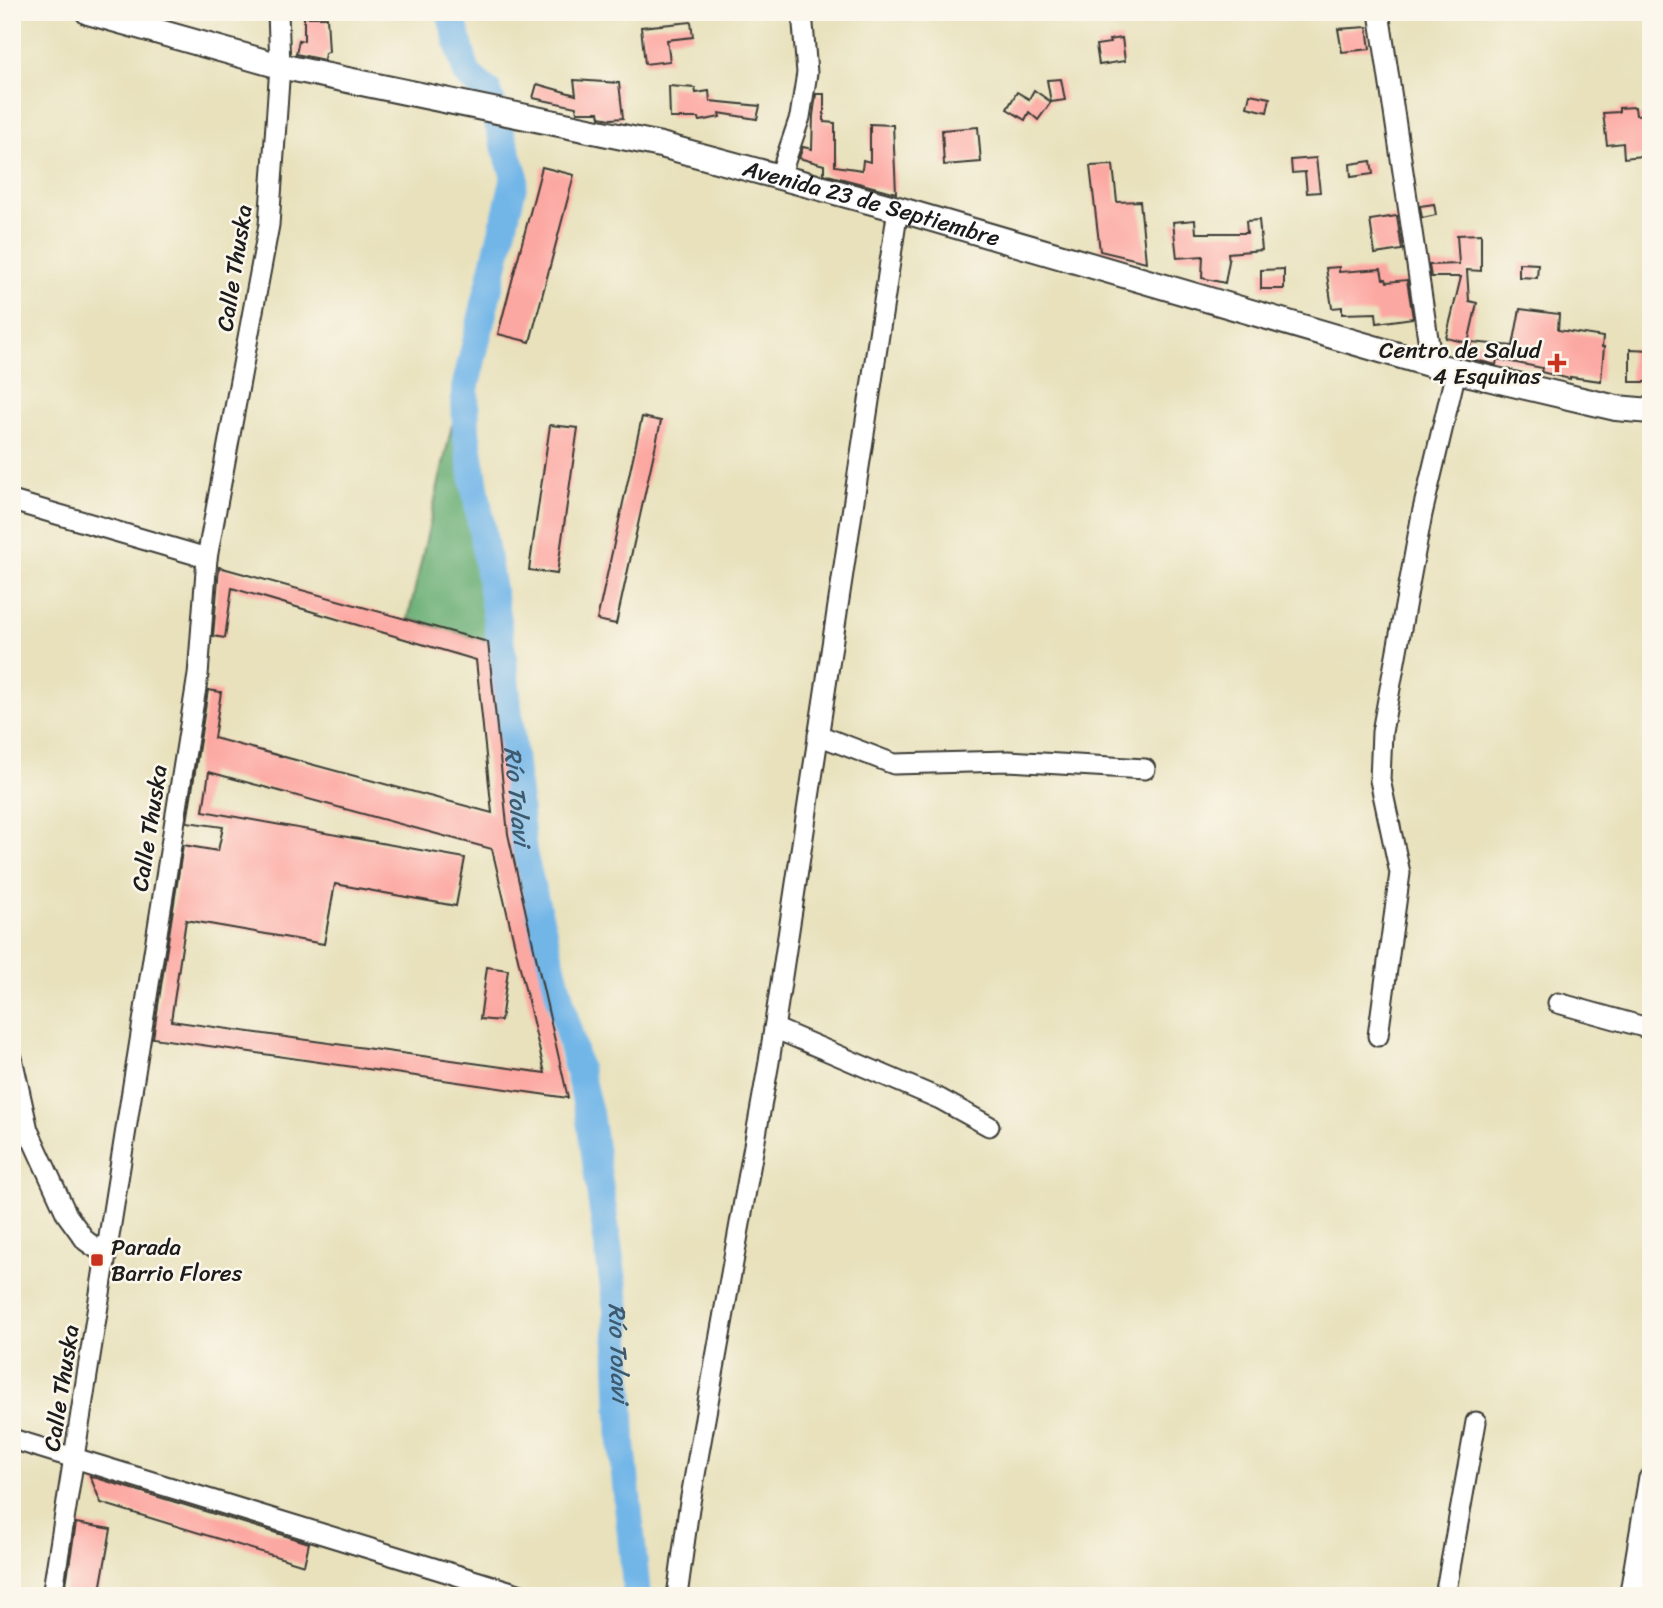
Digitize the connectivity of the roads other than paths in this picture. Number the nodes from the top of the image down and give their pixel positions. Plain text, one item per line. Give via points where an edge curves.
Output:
1 (88, 12) edge
2 (278, 12) edge
3 (802, 12) edge
4 (1379, 12) edge
5 (280, 66) junction
6 (780, 176) junction
7 (898, 209) junction
8 (1444, 368) junction
9 (1651, 411) edge
10 (12, 501) edge
11 (208, 558) junction
12 (818, 735) junction
13 (1145, 769) dead end
14 (1558, 1003) dead end
15 (774, 1028) junction
16 (1651, 1029) edge
17 (1378, 1037) dead end
18 (12, 1058) edge
19 (989, 1126) dead end
20 (20, 1130) edge
21 (106, 1255) junction
22 (1476, 1422) dead end
23 (12, 1439) edge
24 (75, 1457) junction
25 (1651, 1480) edge
26 (52, 1596) edge
27 (525, 1596) edge
28 (677, 1596) edge
29 (1445, 1596) edge
30 (1632, 1596) edge

1 - 5 main road, Avenida 23 de Septiembre
2 - 5 street, Calle Thuska
3 - 6 street via 807,73 800,117
4 - 8 street
5 - 6 main road, Avenida 23 de Septiembre via 661,145
5 - 11 street, Calle Thuska via 269,225
6 - 7 main road, Avenida 23 de Septiembre
7 - 8 main road, Avenida 23 de Septiembre
7 - 12 street
8 - 9 main road, Avenida 23 de Septiembre via 1616,408
8 - 17 street via 1382,733 1380,780 1400,873
10 - 11 street
11 - 21 street, Calle Thuska via 198,675
12 - 13 street via 894,764 1008,761
12 - 15 street
14 - 16 street
15 - 19 street via 940,1099
15 - 28 street
18 - 20 street
20 - 21 street via 66,1215 86,1241
21 - 24 street, Calle Thuska
22 - 29 street
23 - 24 street
24 - 26 street, Calle Thuska
24 - 27 street
25 - 30 main road

